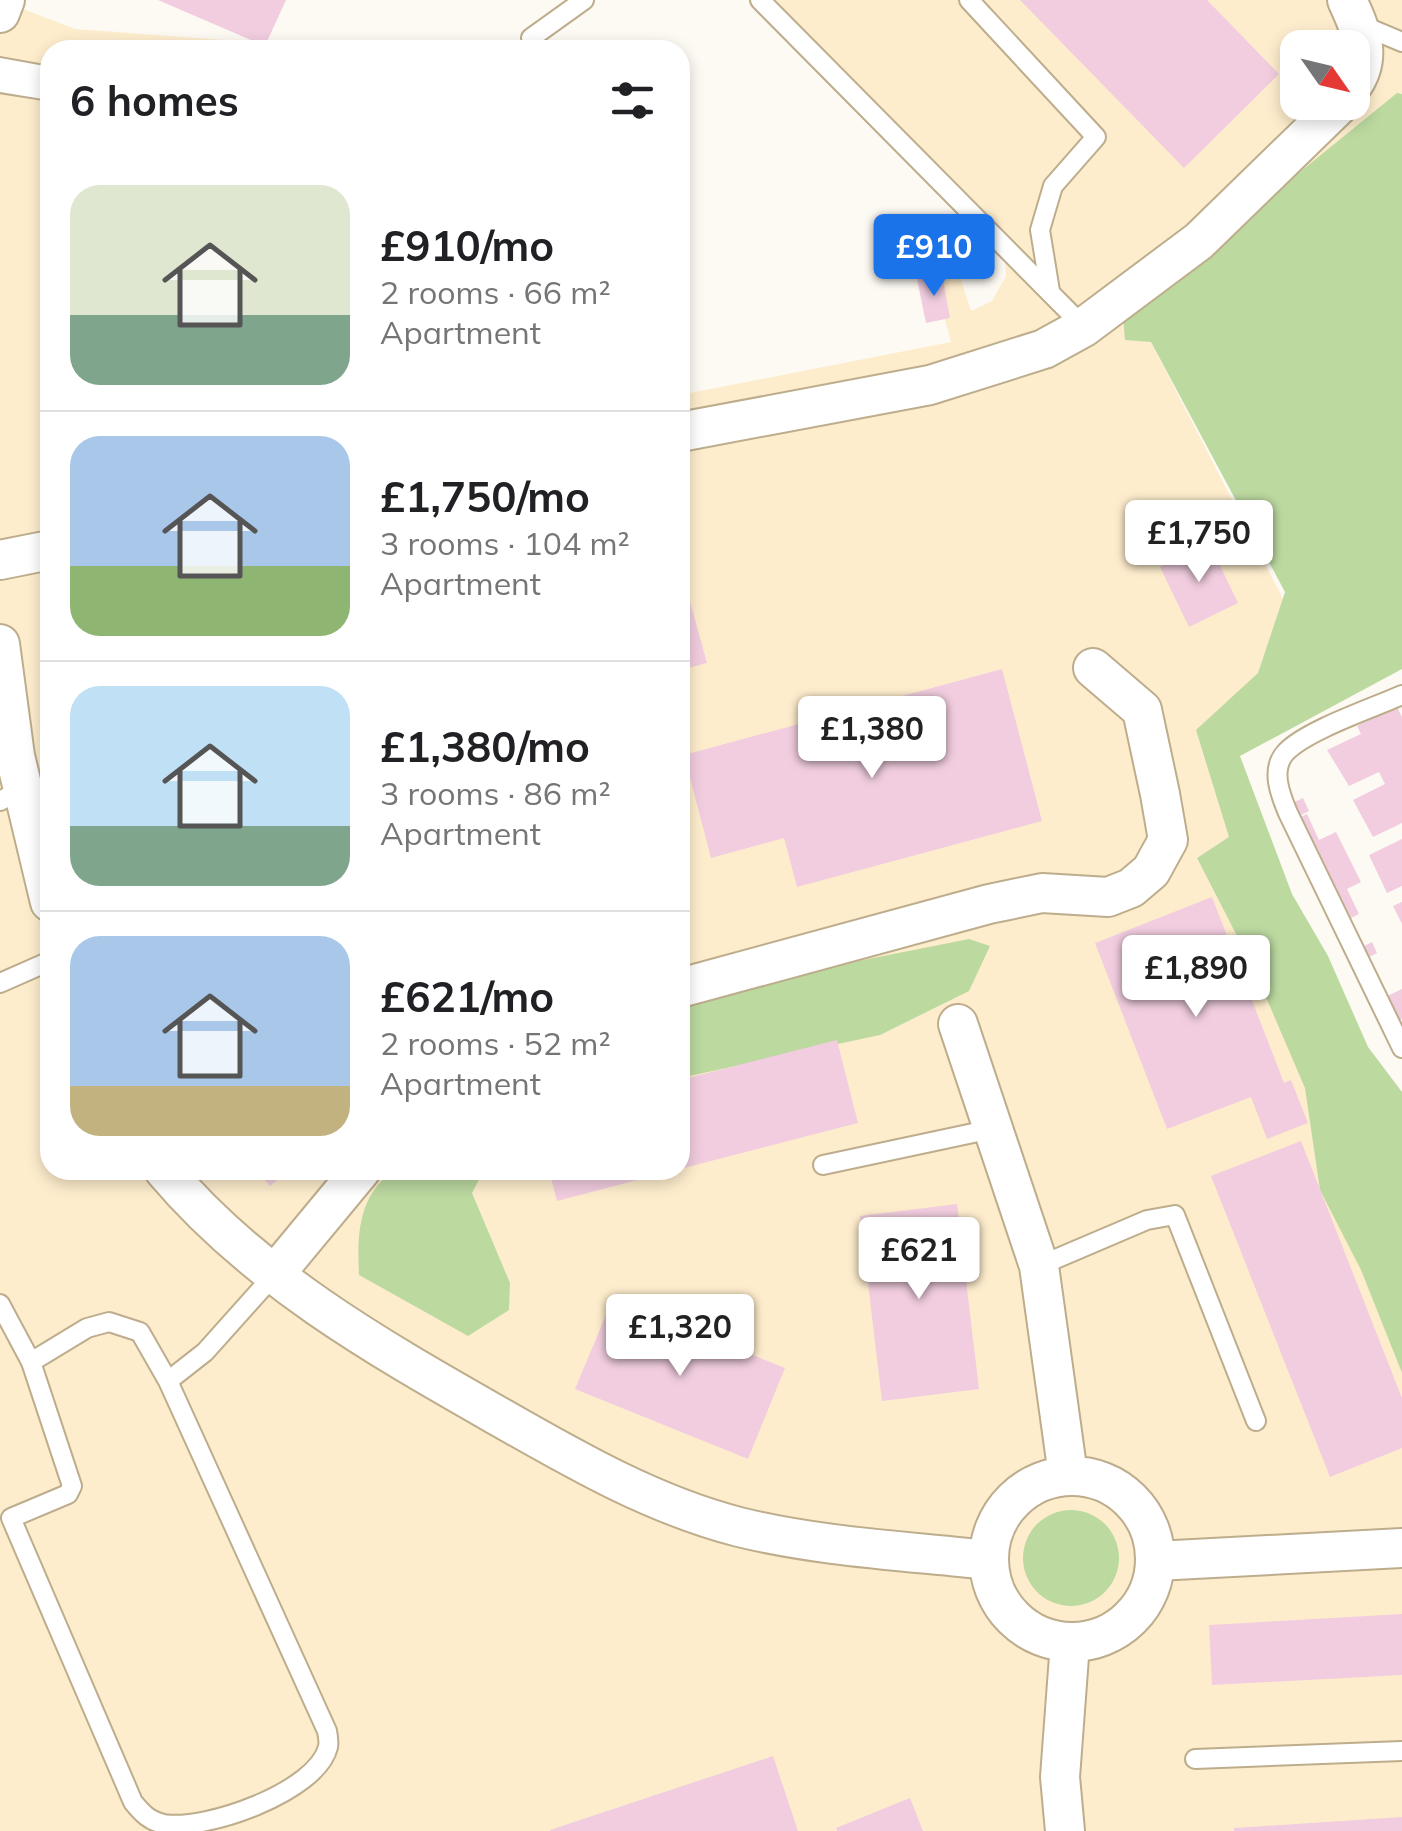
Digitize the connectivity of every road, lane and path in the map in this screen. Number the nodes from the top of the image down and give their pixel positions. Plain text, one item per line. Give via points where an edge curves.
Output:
1 (5, 0) edge
2 (584, 0) edge
3 (760, 0) edge
4 (970, 0) edge
5 (1353, 12) edge
6 (0, 13) edge
7 (531, 38) dead end
8 (1402, 42) edge
9 (0, 67) edge
10 (40, 74) edge
11 (0, 83) edge
12 (40, 89) edge
13 (1323, 120) edge
14 (1050, 292) junction
15 (1084, 326) junction
16 (690, 430) edge
17 (40, 552) edge
18 (0, 560) edge
19 (0, 644) edge
20 (1094, 668) dead end
21 (1402, 696) edge
22 (11, 795) edge
23 (40, 875) edge
24 (40, 965) edge
25 (0, 983) edge
26 (690, 985) edge
27 (958, 1024) dead end
28 (1402, 1048) edge
29 (992, 1129) junction
30 (824, 1165) dead end
31 (173, 1180) edge
32 (353, 1180) edge
33 (1038, 1266) junction
34 (274, 1275) junction
35 (0, 1304) edge
36 (31, 1362) junction
37 (168, 1381) junction
38 (1256, 1421) dead end
39 (1068, 1475) junction
40 (5, 1521) edge
41 (1402, 1548) edge
42 (988, 1560) junction
43 (1156, 1561) junction
44 (1070, 1643) junction
45 (1402, 1752) edge
46 (1195, 1759) dead end
47 (1066, 1831) edge

1 - 6 street
2 - 7 lane
3 - 14 lane
4 - 14 lane via 1096,137 1048,201 1040,230
5 - 8 lane
9 - 10 lane
11 - 12 lane
13 - 15 street via 1199,241
14 - 15 lane
15 - 16 street via 1044,349 930,385
17 - 18 street
19 - 22 street via 15,756
20 - 26 street via 1142,710 1168,840 1131,888 1108,897 1042,893 989,904
21 - 28 lane via 1297,744 1278,771 1288,813
22 - 23 street
24 - 25 lane
27 - 29 street
29 - 30 lane
29 - 33 street
31 - 34 street via 220,1231
32 - 34 street
33 - 38 lane via 1147,1220 1175,1216
33 - 39 street
34 - 37 lane via 205,1352
34 - 42 street via 422,1373 599,1472 673,1505 766,1533
35 - 36 lane
36 - 37 lane via 108,1322 140,1332
36 - 40 lane via 72,1486 68,1494
37 - 40 lane via 328,1731 328,1746 302,1780 208,1821 166,1824 144,1817
39 - 42 street via 1043,1480 1002,1512
39 - 43 street via 1102,1480 1131,1499 1150,1528
41 - 43 street
42 - 44 street via 995,1592 1012,1618 1039,1636
43 - 44 street via 1151,1587 1120,1628
44 - 47 street via 1060,1777
45 - 46 lane

